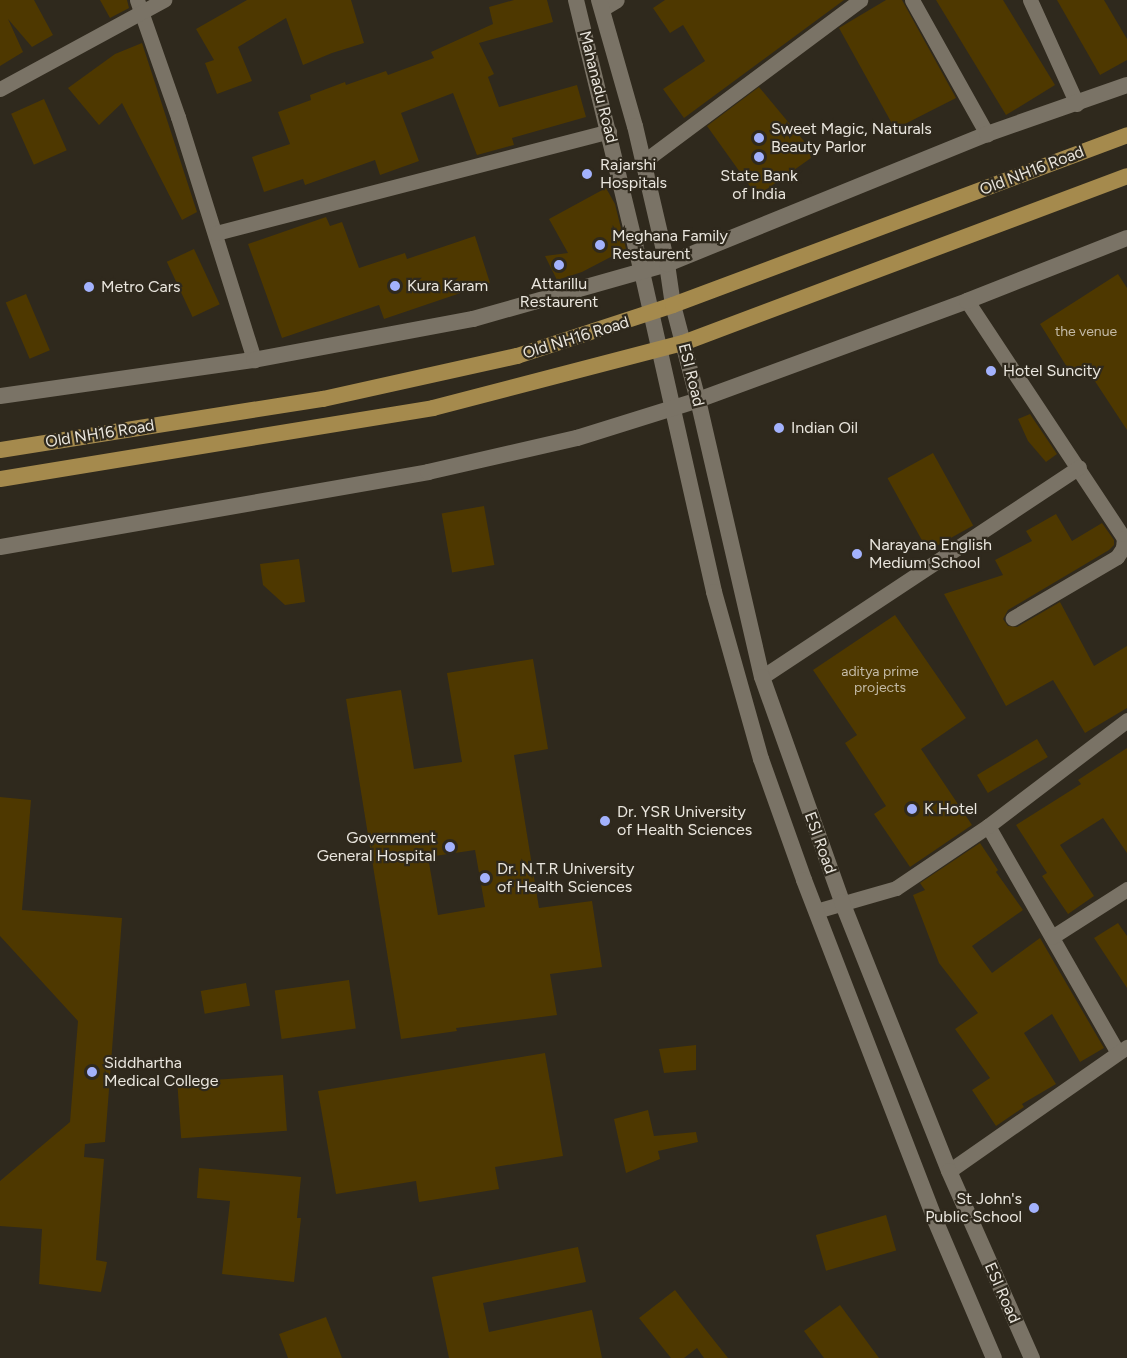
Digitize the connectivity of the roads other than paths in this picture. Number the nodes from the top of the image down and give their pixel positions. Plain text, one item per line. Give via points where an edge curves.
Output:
1 (164, 0) edge
2 (576, 0) edge
3 (860, 0) edge
4 (912, 0) edge
5 (1030, 0) edge
6 (606, 3) edge
7 (139, 5) edge
8 (837, 6) edge
9 (1127, 85) edge
10 (0, 89) edge
11 (1077, 104) junction
12 (609, 131) junction
13 (987, 134) junction
14 (1127, 135) edge
15 (643, 162) junction
16 (1127, 176) edge
17 (216, 233) junction
18 (1127, 238) edge
19 (668, 264) junction
20 (642, 272) junction
21 (967, 301) junction
22 (674, 305) junction
23 (651, 313) junction
24 (683, 343) junction
25 (658, 350) junction
26 (254, 360) junction
27 (0, 396) edge
28 (698, 400) junction
29 (671, 409) junction
30 (0, 450) edge
31 (1079, 467) junction
32 (0, 479) edge
33 (0, 547) edge
34 (1013, 618) dead end
35 (762, 677) junction
36 (1127, 720) edge
37 (988, 826) junction
38 (1127, 889) edge
39 (842, 902) junction
40 (816, 911) junction
41 (1052, 937) junction
42 (1122, 1049) edge
43 (949, 1171) junction
44 (994, 1358) edge
45 (1032, 1358) edge

1 - 7 street
2 - 12 street, Mahanadu Road
3 - 8 street
4 - 13 street
5 - 11 street
6 - 15 street, Mahanadu Road
7 - 10 street via 66,55
7 - 17 street
8 - 15 street
9 - 11 street
11 - 13 street
12 - 17 street
12 - 20 street, Mahanadu Road
13 - 19 street
14 - 22 main road, Old NH16 Road
15 - 19 street, Mahanadu Road
16 - 24 main road, Old NH16 Road
17 - 26 street
18 - 21 street
19 - 20 street
19 - 22 street, Mahanadu Road
20 - 23 street, Mahanadu Road
20 - 26 street via 473,319
21 - 28 street
21 - 31 street
22 - 23 main road, Old NH16 Road
22 - 24 street, ESI Road
23 - 25 street, Mahanadu Road
23 - 30 main road, Old NH16 Road via 517,356 323,399
24 - 25 main road, Old NH16 Road
24 - 28 street, ESI Road
25 - 29 street, ESI Road
25 - 32 main road, Old NH16 Road via 434,408
26 - 27 street
28 - 29 street
28 - 35 street, ESI Road
29 - 33 street via 577,438 428,472
29 - 40 street, ESI Road via 738,681 761,759
31 - 34 street via 1124,538 1123,548 1102,567
31 - 35 street
35 - 39 street, ESI Road
36 - 37 street
37 - 39 street via 896,888
37 - 41 street
38 - 41 street
39 - 40 street
39 - 43 street, ESI Road
40 - 44 street, ESI Road via 935,1220
41 - 42 street
42 - 43 street
43 - 45 street, ESI Road

